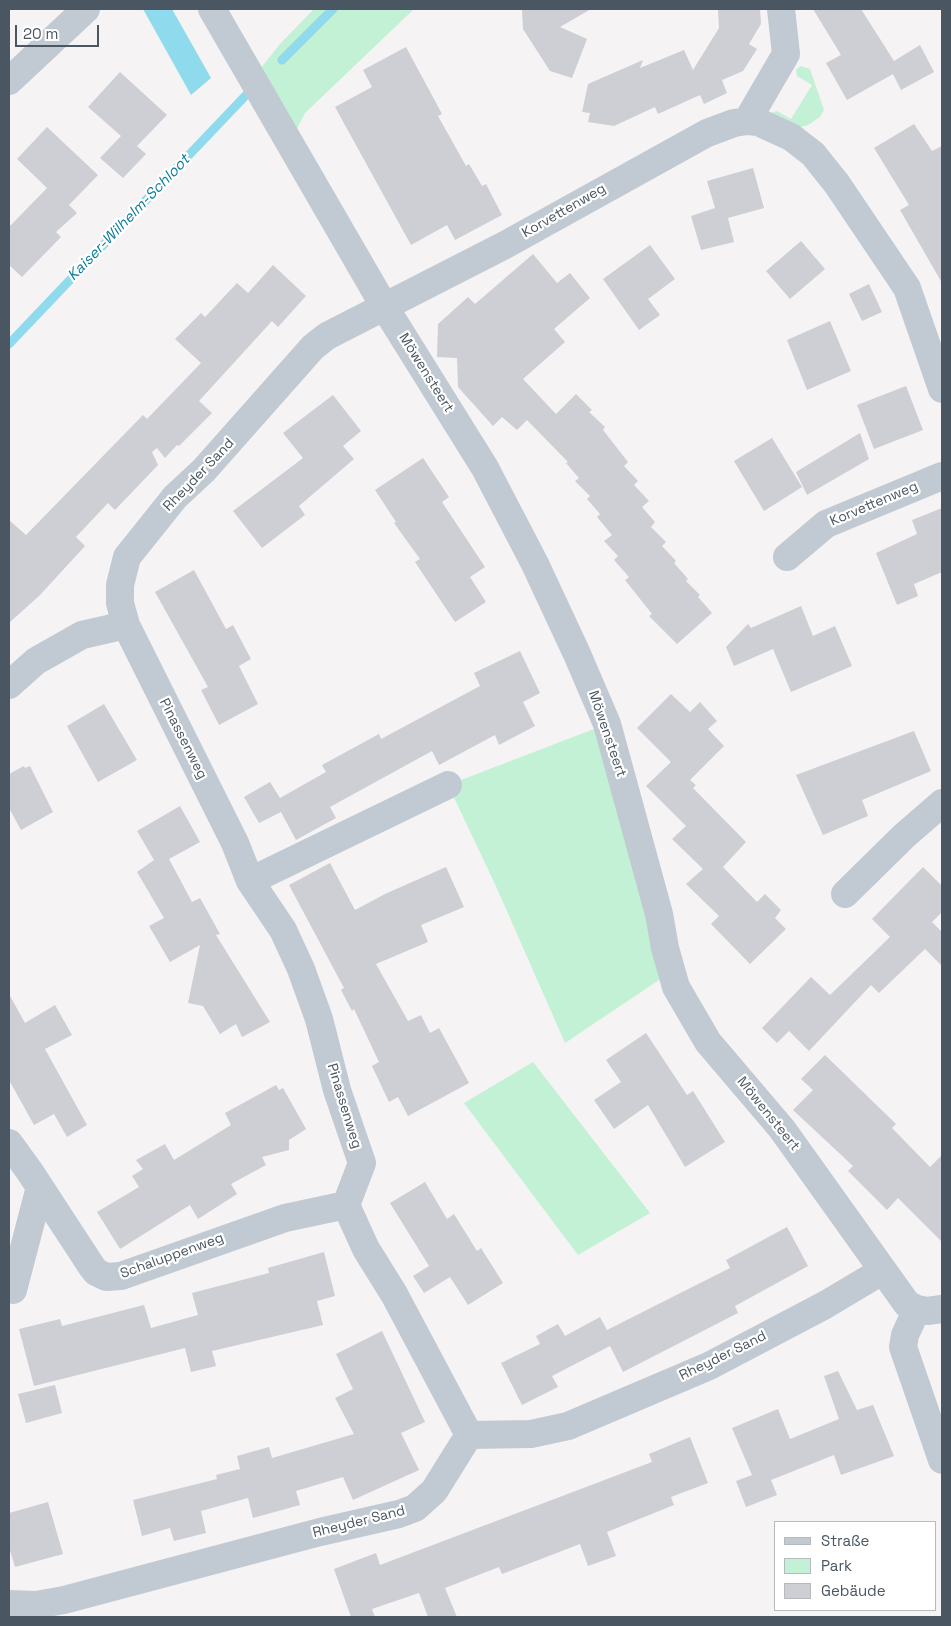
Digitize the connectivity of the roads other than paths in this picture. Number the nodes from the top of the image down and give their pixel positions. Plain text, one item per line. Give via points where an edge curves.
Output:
1 (86, 9) edge
2 (212, 9) edge
3 (781, 9) edge
4 (11, 73) edge
5 (747, 120) junction
6 (384, 306) junction
7 (942, 389) edge
8 (942, 476) edge
9 (787, 557) dead end
10 (126, 625) junction
11 (9, 685) edge
12 (448, 785) dead end
13 (942, 803) edge
14 (250, 881) junction
15 (845, 894) dead end
16 (9, 1143) edge
17 (40, 1187) junction
18 (346, 1205) junction
19 (882, 1271) junction
20 (13, 1290) dead end
21 (930, 1309) edge
22 (469, 1435) junction
23 (942, 1460) edge
24 (9, 1604) edge

1 - 4 street
2 - 6 street, Möwensteert
3 - 5 street via 786,54
5 - 6 street, Korvettenweg via 707,133 505,245
5 - 7 street via 767,125 804,146 837,184 907,288
6 - 10 street, Rheyder Sand via 327,336 313,347 229,443 175,497 127,557 120,585 120,603
6 - 19 street, Möwensteert via 485,468 577,654 612,742 676,988 708,1042 782,1129
8 - 9 street, Korvettenweg via 826,524
10 - 11 street via 82,635 36,661
10 - 14 street, Pinassenweg
12 - 14 street
13 - 15 street
14 - 18 street, Pinassenweg via 283,930 301,969 362,1163
16 - 17 street, Schaluppenweg
17 - 18 street, Schaluppenweg via 92,1267 106,1277 121,1276 285,1218
17 - 20 street
18 - 22 street via 366,1249
19 - 21 street, Möwensteert via 907,1304
19 - 22 street, Rheyder Sand via 709,1366 568,1426 531,1434
21 - 23 street, Möwensteert via 905,1335 903,1347
22 - 24 street, Rheyder Sand via 434,1491 415,1508 399,1514 56,1602

